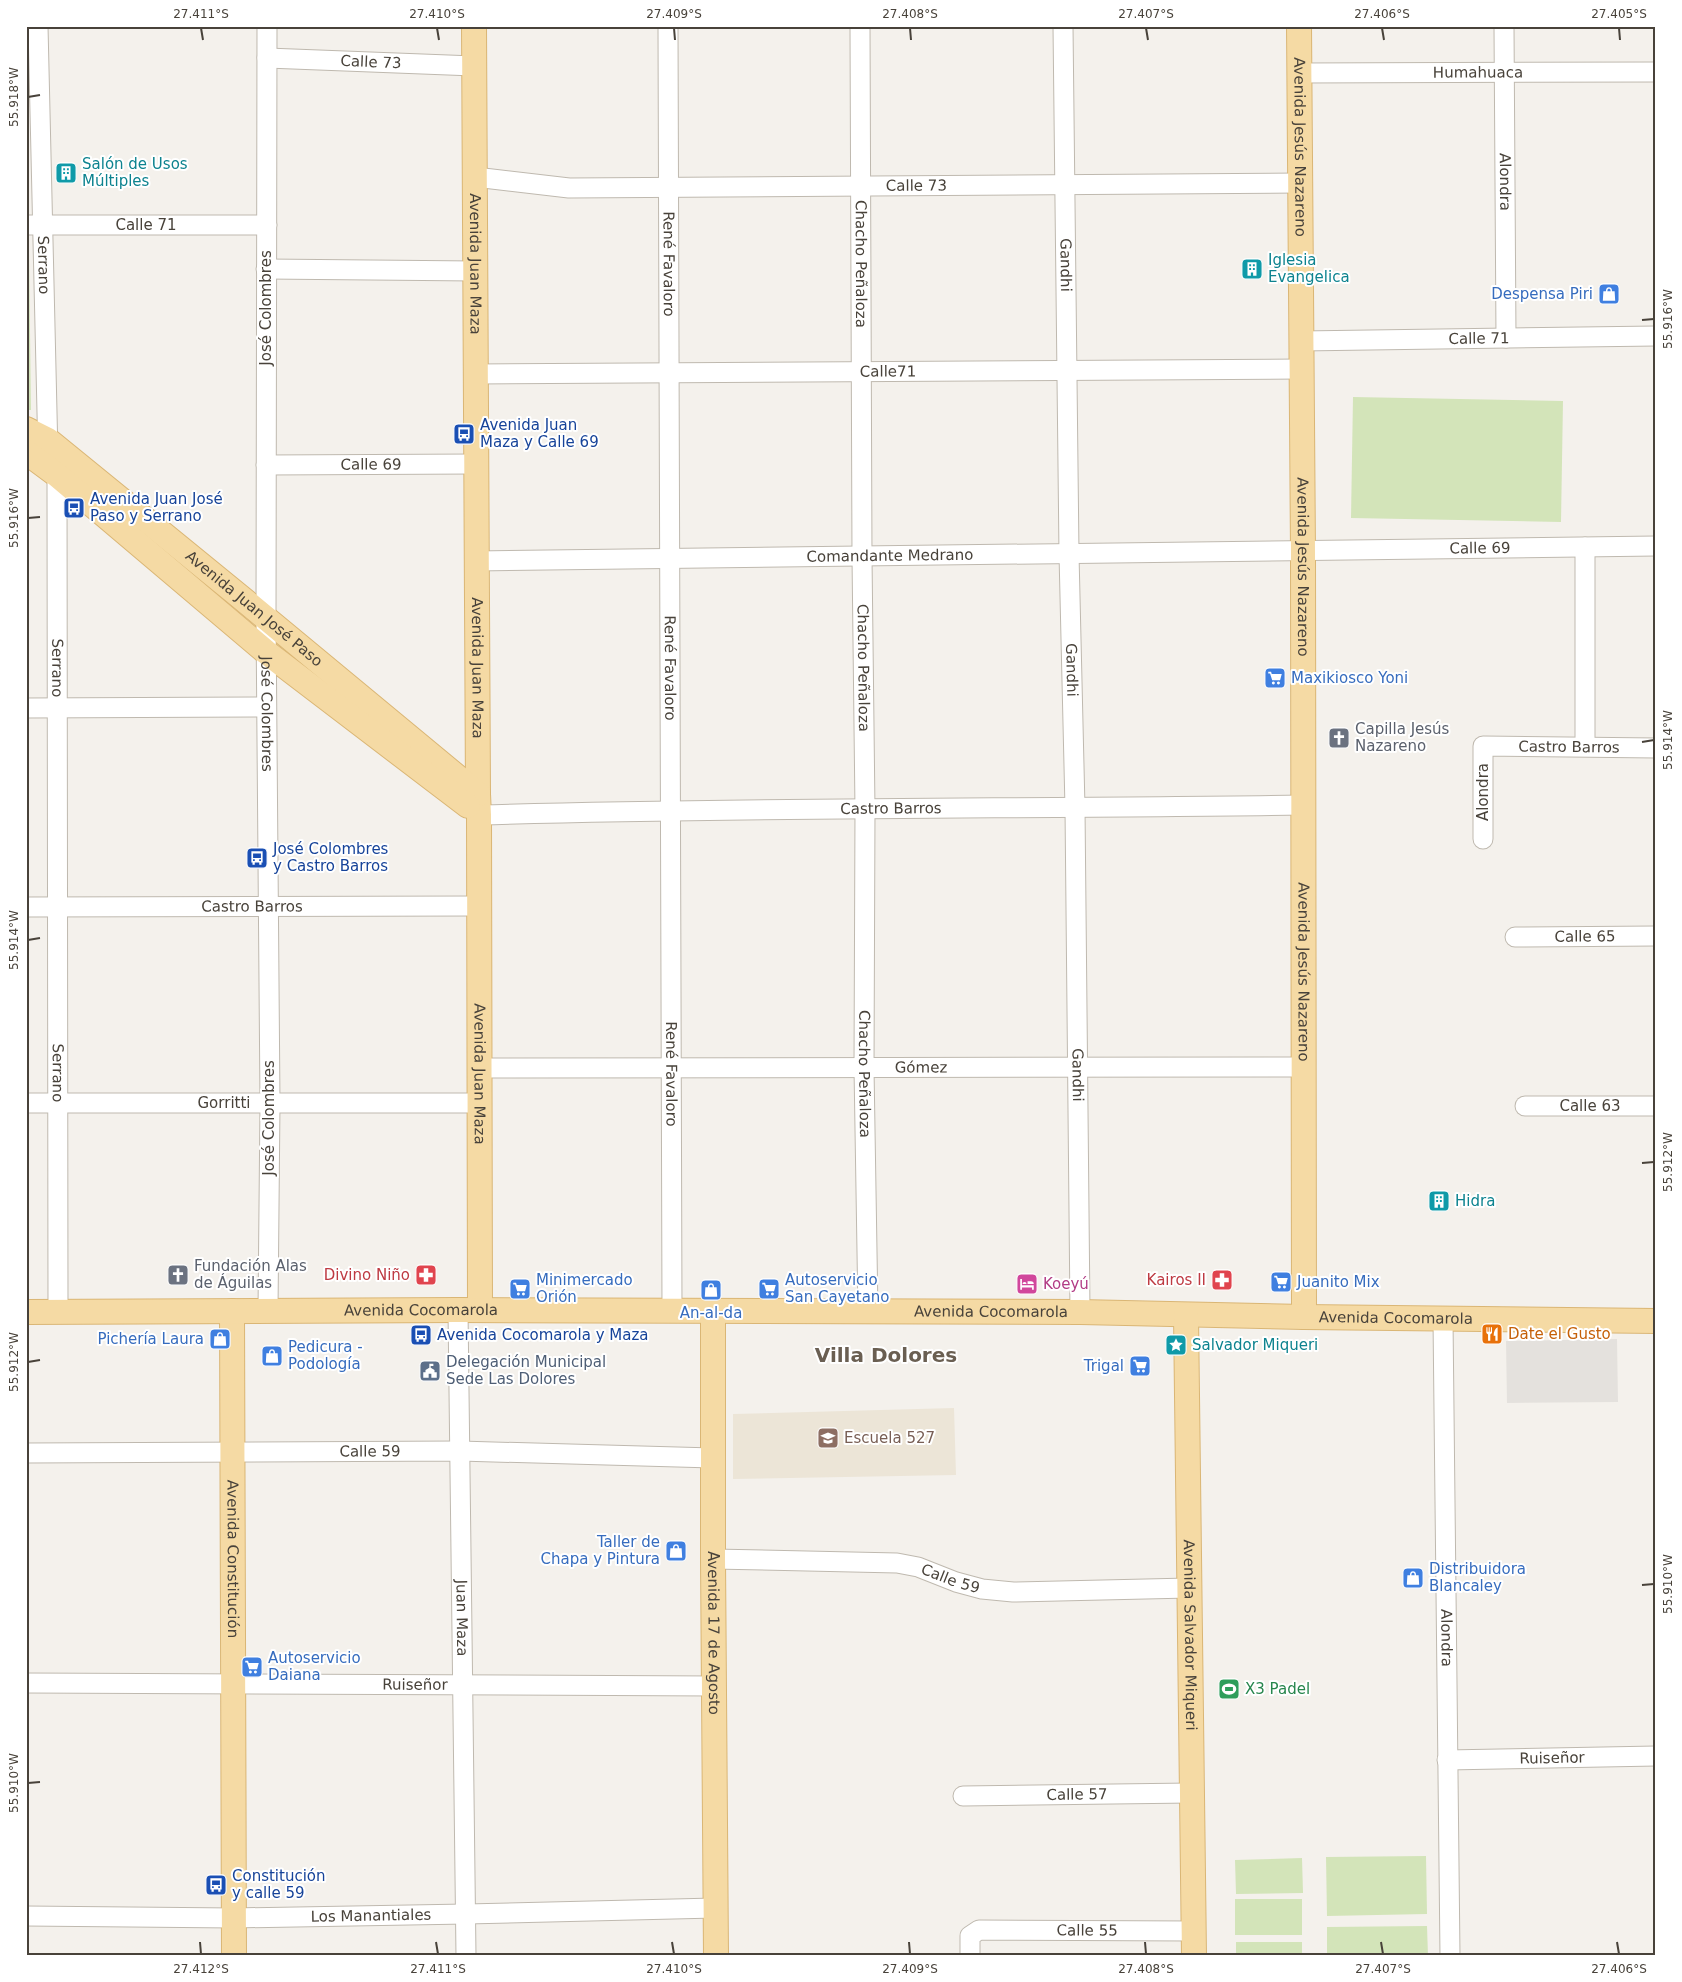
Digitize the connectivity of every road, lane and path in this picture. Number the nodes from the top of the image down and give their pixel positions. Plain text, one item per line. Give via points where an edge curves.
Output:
1 (38, 26) edge
2 (267, 26) edge
3 (474, 26) edge
4 (668, 26) edge
5 (860, 26) edge
6 (1063, 26) edge
7 (1299, 26) edge
8 (1504, 26) edge
9 (267, 58) junction
10 (474, 66) junction
11 (1504, 72) junction
12 (1656, 72) edge
13 (1300, 73) junction
14 (32, 99) edge
15 (474, 177) junction
16 (1300, 183) junction
17 (1065, 185) junction
18 (860, 187) junction
19 (668, 189) junction
20 (34, 225) edge
21 (267, 225) junction
22 (266, 270) junction
23 (475, 271) junction
24 (1656, 336) edge
25 (1506, 338) junction
26 (1301, 341) junction
27 (1301, 369) junction
28 (1068, 370) junction
29 (862, 372) junction
30 (669, 373) junction
31 (476, 374) junction
32 (26, 429) edge
33 (48, 440) junction
34 (26, 452) edge
35 (476, 464) junction
36 (266, 465) junction
37 (57, 475) junction
38 (1585, 546) junction
39 (1656, 546) edge
40 (1303, 552) junction
41 (1069, 554) junction
42 (862, 557) junction
43 (670, 559) junction
44 (476, 561) junction
45 (266, 618) junction
46 (266, 652) junction
47 (266, 707) junction
48 (26, 708) edge
49 (57, 708) junction
50 (1482, 746) joint
51 (1585, 746) junction
52 (1656, 748) edge
53 (478, 805) junction
54 (1303, 805) junction
55 (1075, 808) junction
56 (672, 809) junction
57 (865, 810) junction
58 (1483, 839) dead end
59 (57, 906) junction
60 (478, 906) junction
61 (26, 907) edge
62 (267, 907) junction
63 (1515, 936) dead end
64 (1656, 936) edge
65 (1303, 1067) junction
66 (479, 1068) junction
67 (672, 1068) junction
68 (864, 1068) junction
69 (1077, 1068) junction
70 (26, 1103) edge
71 (57, 1103) junction
72 (270, 1103) junction
73 (480, 1104) junction
74 (1525, 1106) dead end
75 (1656, 1106) edge
76 (469, 1310) junction
77 (58, 1311) junction
78 (232, 1311) junction
79 (268, 1311) junction
80 (672, 1311) junction
81 (713, 1311) junction
82 (26, 1312) edge
83 (868, 1312) junction
84 (1080, 1312) junction
85 (1186, 1315) junction
86 (1304, 1317) junction
87 (1444, 1318) junction
88 (1656, 1321) edge
89 (233, 1451) junction
90 (460, 1451) junction
91 (26, 1453) edge
92 (713, 1458) junction
93 (712, 1560) junction
94 (1189, 1588) junction
95 (26, 1683) edge
96 (234, 1683) junction
97 (463, 1684) junction
98 (714, 1686) junction
99 (1656, 1756) edge
100 (1447, 1760) junction
101 (1191, 1793) junction
102 (963, 1796) dead end
103 (715, 1908) junction
104 (466, 1914) junction
105 (26, 1916) edge
106 (234, 1918) junction
107 (1193, 1930) junction
108 (234, 1956) edge
109 (466, 1956) edge
110 (716, 1956) edge
111 (970, 1956) edge
112 (1194, 1956) edge
113 (1450, 1956) edge

1 - 14 street, Serrano
2 - 9 street, José Colombres
3 - 10 main road, Avenida Juan Maza
4 - 19 street, René Favaloro
5 - 18 street, Chacho Peñaloza
6 - 17 street, Gandhi
7 - 13 main road, Avenida Jesús Nazareno
8 - 11 street, Alondra
9 - 10 street, Calle 73
9 - 21 street, José Colombres
10 - 15 main road, Avenida Juan Maza
11 - 12 street, Humahuaca
11 - 13 street, Humahuaca
11 - 25 street, Alondra
13 - 16 main road, Avenida Jesús Nazareno
14 - 20 street, Serrano
15 - 19 street, Calle 73 via 569,188
15 - 23 main road, Avenida Juan Maza
16 - 17 street, Calle 73
16 - 26 main road, Avenida Jesús Nazareno
17 - 18 street, Calle 73
17 - 28 street, Gandhi
18 - 19 street, Calle 73
18 - 29 street, Chacho Peñaloza
19 - 30 street, René Favaloro
20 - 21 street, Calle 71
20 - 33 street, Serrano
21 - 22 street, José Colombres
22 - 23 street
22 - 36 street, José Colombres
23 - 31 main road, Avenida Juan Maza
24 - 25 street, Calle 71
25 - 26 street, Calle 71
26 - 27 main road, Avenida Jesús Nazareno
27 - 28 street, Calle71
27 - 40 main road, Avenida Jesús Nazareno
28 - 29 street, Calle71
28 - 41 street, Gandhi
29 - 30 street, Calle71
29 - 42 street, Chacho Peñaloza
30 - 31 street, Calle71
30 - 43 street, René Favaloro
31 - 35 main road, Avenida Juan Maza
32 - 33 main road, Avenida Juan José Paso
33 - 37 street, Serrano via 48,455
33 - 45 main road, Avenida Juan José Paso
34 - 37 main road, Avenida Juan José Paso
35 - 36 street, Calle 69
35 - 44 main road, Avenida Juan Maza
36 - 45 street, José Colombres
37 - 46 main road, Avenida Juan José Paso
37 - 49 street, Serrano
38 - 39 street, Calle 69
38 - 40 street, Calle 69
38 - 51 street
40 - 41 street, Comandante Medrano
40 - 54 main road, Avenida Jesús Nazareno
41 - 42 street, Comandante Medrano
41 - 55 street, Gandhi
42 - 43 street, Comandante Medrano
42 - 57 street, Chacho Peñaloza
43 - 44 street, Comandante Medrano
43 - 56 street, René Favaloro
44 - 53 main road, Avenida Juan Maza
45 - 46 street, José Colombres
45 - 53 main road, Avenida Juan José Paso
46 - 47 street, José Colombres
46 - 53 main road, Avenida Juan José Paso
47 - 49 street
47 - 62 street, José Colombres
48 - 49 street
49 - 59 street, Serrano
50 - 51 street, Castro Barros
50 - 58 street, Alondra
51 - 52 street, Castro Barros
53 - 56 street, Castro Barros
53 - 60 main road, Avenida Juan Maza
54 - 55 street, Castro Barros
54 - 65 main road, Avenida Jesús Nazareno
55 - 57 street, Castro Barros
55 - 69 street, Gandhi
56 - 57 street, Castro Barros
56 - 67 street, René Favaloro
57 - 68 street, Chacho Peñaloza
59 - 61 street, Castro Barros
59 - 62 street, Castro Barros
59 - 71 street, Serrano
60 - 62 street, Castro Barros
60 - 66 main road, Avenida Juan Maza
62 - 72 street, José Colombres
63 - 64 street, Calle 65
65 - 69 street, Gómez
65 - 86 main road, Avenida Jesús Nazareno
66 - 67 street, Gómez
66 - 73 main road, Avenida Juan Maza
67 - 68 street, Gómez
67 - 80 street, René Favaloro
68 - 69 street, Gómez
68 - 83 street, Chacho Peñaloza
69 - 84 street, Gandhi
70 - 71 street, Gorritti
71 - 72 street, Gorritti
71 - 77 street, Serrano
72 - 73 street, Gorritti
72 - 79 street, José Colombres
73 - 76 main road, Avenida Juan Maza
74 - 75 street, Calle 63
76 - 79 main road, Avenida Cocomarola
76 - 80 main road, Avenida Cocomarola
76 - 90 street, Juan Maza
77 - 78 main road, Avenida Cocomarola
77 - 82 main road, Avenida Cocomarola
78 - 79 main road, Avenida Cocomarola
78 - 89 main road, Avenida Constitución
80 - 81 main road, Avenida Cocomarola
81 - 83 main road, Avenida Cocomarola
81 - 92 main road, Avenida 17 de Agosto
83 - 84 main road, Avenida Cocomarola
84 - 85 main road, Avenida Cocomarola
85 - 86 main road, Avenida Cocomarola
85 - 94 main road, Avenida Salvador Miqueri
86 - 87 main road, Avenida Cocomarola
87 - 88 main road, Avenida Cocomarola
87 - 100 street, Alondra
89 - 90 street, Calle 59
89 - 91 street, Calle 59
89 - 96 main road, Avenida Constitución
90 - 92 street, Calle 59
90 - 97 street, Juan Maza
92 - 93 main road, Avenida 17 de Agosto
93 - 94 street, Calle 59 via 897,1563 982,1589 1013,1592
93 - 98 main road, Avenida 17 de Agosto
94 - 101 main road, Avenida Salvador Miqueri
95 - 96 street, Ruiseñor
96 - 97 street, Ruiseñor
96 - 106 main road, Avenida Constitución
97 - 98 street, Ruiseñor
97 - 104 street, Juan Maza
98 - 103 main road, Avenida 17 de Agosto
99 - 100 street, Ruiseñor
100 - 113 street, Alondra
101 - 102 street, Calle 57
101 - 107 main road, Avenida Salvador Miqueri
103 - 104 street, Los Manantiales
103 - 110 main road, Avenida 17 de Agosto
104 - 106 street, Los Manantiales
104 - 109 street, Juan Maza
105 - 106 street, Los Manantiales
106 - 108 main road, Avenida Constitución
107 - 111 street, Calle 55 via 979,1930 970,1936
107 - 112 main road, Avenida Salvador Miqueri

